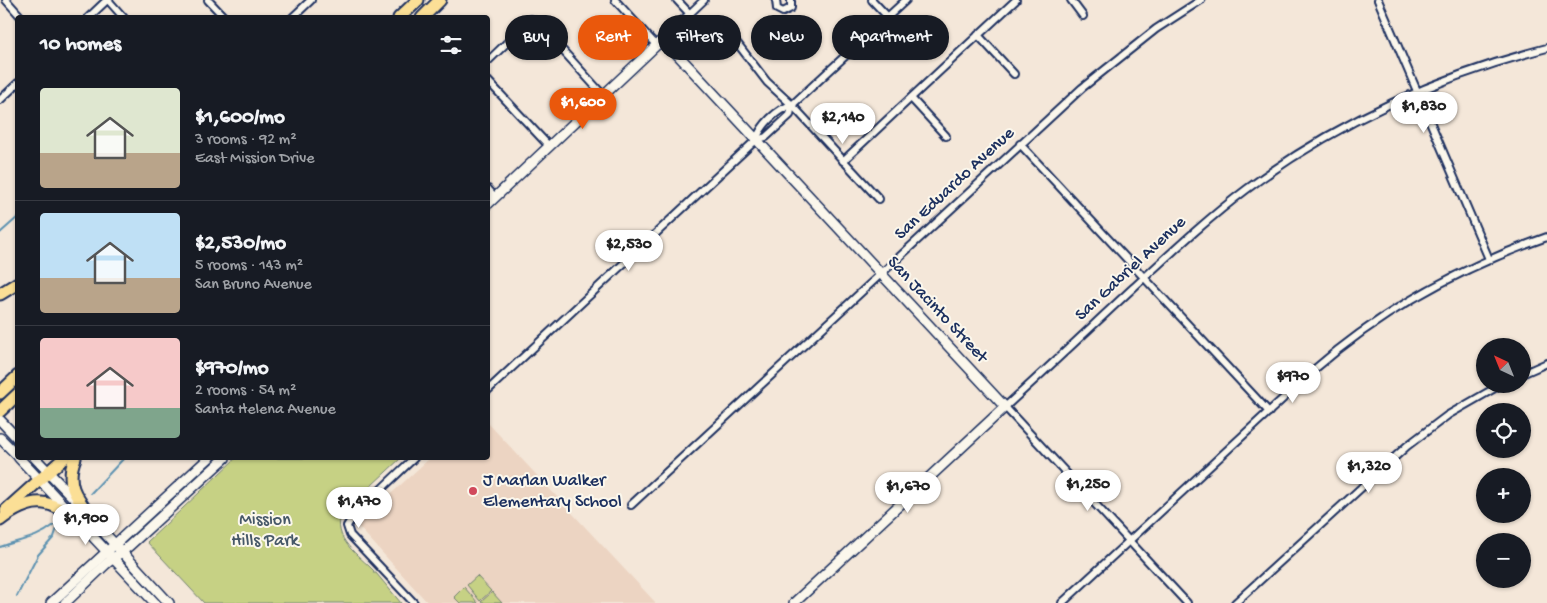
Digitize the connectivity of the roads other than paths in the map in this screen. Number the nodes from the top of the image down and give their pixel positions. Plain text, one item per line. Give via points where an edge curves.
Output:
1 (6, 0) edge
2 (107, 0) edge
3 (208, 0) edge
4 (418, 0) edge
5 (442, 0) edge
6 (615, 0) edge
7 (677, 0) edge
8 (704, 0) edge
9 (776, 0) edge
10 (791, 0) edge
11 (872, 0) edge
12 (906, 0) edge
13 (1071, 0) edge
14 (1201, 0) edge
15 (1378, 0) edge
16 (308, 1) edge
17 (1014, 1) edge
18 (690, 14) joint
19 (19, 15) edge
20 (91, 15) edge
21 (121, 15) edge
22 (222, 15) edge
23 (295, 15) edge
24 (402, 15) edge
25 (425, 15) edge
26 (430, 15) edge
27 (886, 15) edge
28 (890, 15) edge
29 (1083, 16) dead end
30 (978, 35) junction
31 (658, 41) edge
32 (658, 43) edge
33 (741, 48) edge
34 (1547, 48) edge
35 (490, 59) edge
36 (677, 60) edge
37 (842, 60) edge
38 (1014, 74) dead end
39 (490, 83) edge
40 (15, 86) edge
41 (1417, 91) junction
42 (603, 95) junction
43 (911, 98) junction
44 (0, 100) edge
45 (792, 106) junction
46 (946, 136) dead end
47 (756, 140) junction
48 (1020, 144) junction
49 (549, 146) junction
50 (843, 161) junction
51 (490, 191) edge
52 (495, 197) junction
53 (879, 199) dead end
54 (490, 202) edge
55 (1547, 238) edge
56 (1489, 259) junction
57 (881, 273) junction
58 (1144, 278) junction
59 (15, 285) edge
60 (0, 294) edge
61 (1547, 364) edge
62 (1531, 370) edge
63 (15, 379) edge
64 (490, 388) edge
65 (4, 389) edge
66 (1486, 393) edge
67 (15, 397) edge
68 (1005, 407) junction
69 (0, 411) edge
70 (1268, 412) junction
71 (0, 420) edge
72 (15, 436) edge
73 (0, 438) edge
74 (15, 454) edge
75 (21, 460) edge
76 (37, 460) edge
77 (62, 460) edge
78 (74, 460) edge
79 (207, 460) edge
80 (223, 460) edge
81 (412, 460) edge
82 (48, 471) junction
83 (39, 479) junction
84 (631, 506) dead end
85 (0, 515) edge
86 (0, 520) edge
87 (86, 520) junction
88 (1129, 541) junction
89 (116, 544) junction
90 (122, 551) junction
91 (110, 555) junction
92 (51, 603) edge
93 (65, 603) edge
94 (155, 603) edge
95 (169, 603) edge
96 (414, 603) edge
97 (794, 603) edge
98 (1062, 603) edge
99 (1187, 603) edge
100 (1236, 603) edge

1 - 19 street
2 - 20 street
2 - 21 street
3 - 22 street
4 - 24 highway
5 - 25 highway
5 - 26 highway
6 - 31 street, San Jacinto Street
7 - 18 street
8 - 18 street
9 - 10 street via 777,9 783,12 791,8
11 - 27 street
12 - 28 street
13 - 29 street
14 - 48 street, San Eduardo Avenue via 1122,55
15 - 41 street
16 - 23 street
17 - 30 street
30 - 38 street
30 - 43 street
32 - 42 street
33 - 45 street via 767,82
34 - 41 street, San Gabriel Avenue
35 - 42 street via 531,19
36 - 47 street, San Jacinto Street
37 - 45 street
39 - 49 street
40 - 44 street
41 - 56 street
41 - 58 street, San Gabriel Avenue via 1341,128 1247,189
42 - 49 street
43 - 46 street
43 - 50 street
45 - 47 street via 790,115 766,137
45 - 50 street
47 - 57 street, San Jacinto Street
47 - 64 street
48 - 57 street, San Eduardo Avenue
48 - 58 street
49 - 52 street
50 - 53 street
51 - 52 street
52 - 54 street
55 - 56 street
56 - 70 street via 1419,294 1377,321 1327,358
57 - 68 street, San Jacinto Street
57 - 84 street, San Eduardo Avenue
58 - 68 street, San Gabriel Avenue
58 - 70 street
59 - 60 highway
61 - 62 street
63 - 65 highway
66 - 100 street via 1448,415 1407,446
67 - 69 highway
68 - 88 street, San Jacinto Street
68 - 97 street, San Gabriel Avenue
70 - 88 street
71 - 72 street
73 - 74 street
75 - 83 street
76 - 82 street
77 - 82 highway
78 - 87 highway via 71,483
79 - 89 street
80 - 90 street
81 - 96 street via 354,515 347,526 350,535
82 - 83 highway
82 - 87 street
83 - 85 highway
83 - 87 street
86 - 87 highway via 30,503 55,505
87 - 89 street
87 - 91 street
88 - 98 street
88 - 99 street, San Jacinto Street
89 - 90 street
89 - 91 street
90 - 91 street
90 - 95 street
91 - 92 street
91 - 93 street
91 - 94 street

